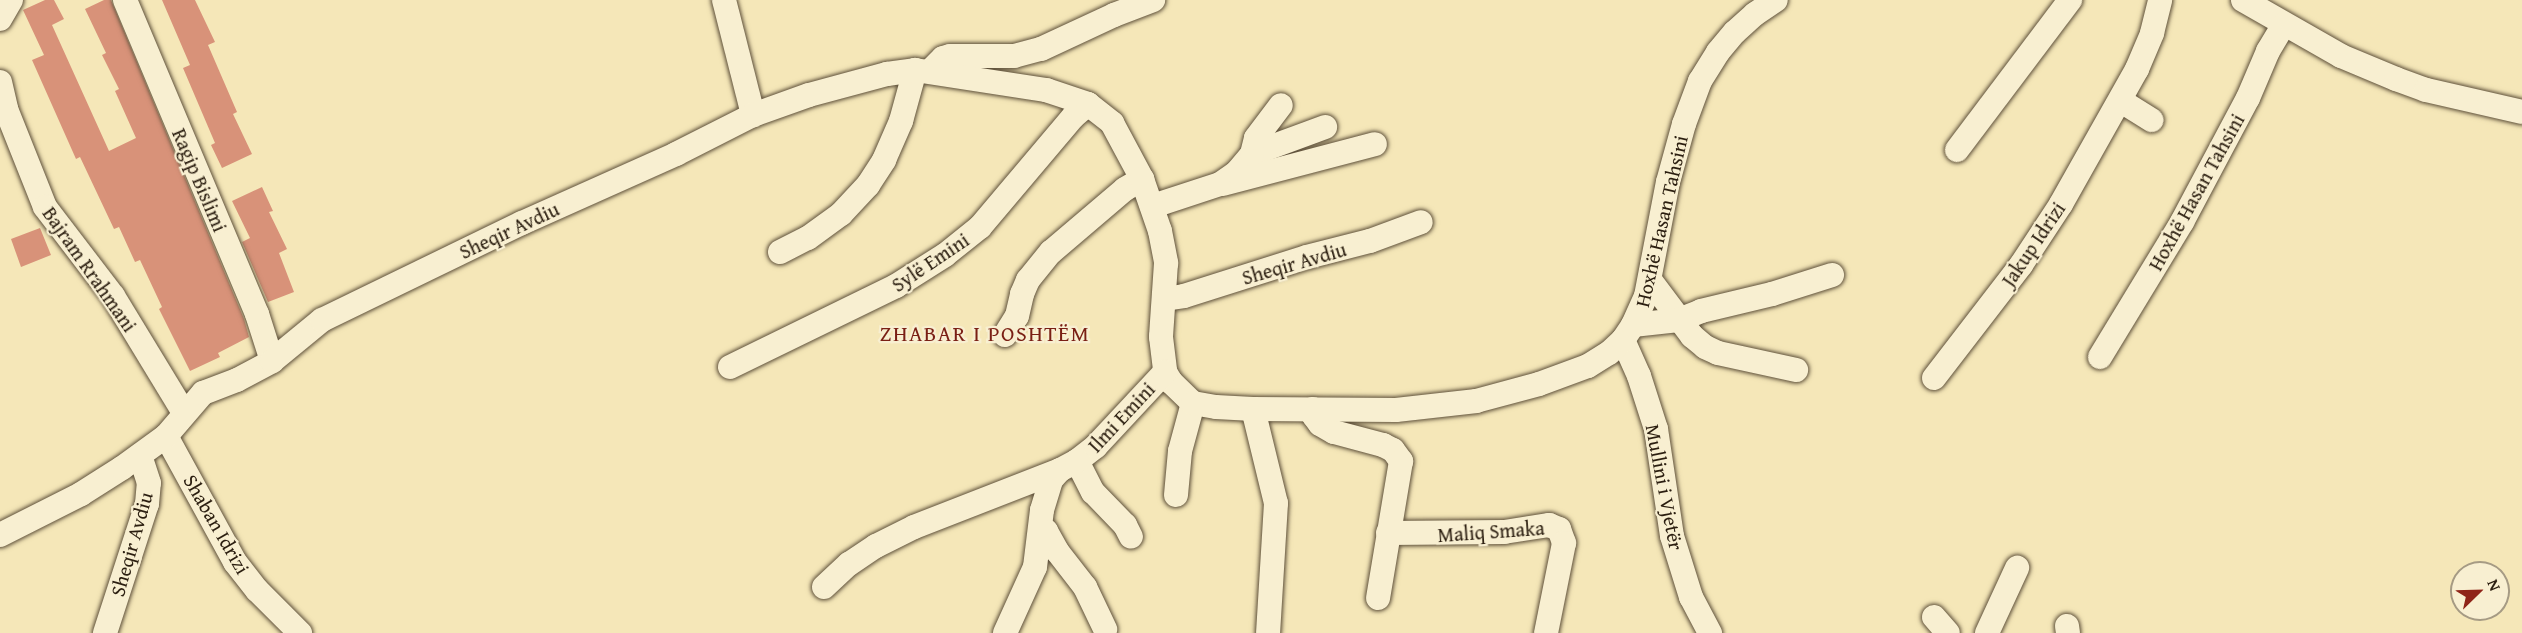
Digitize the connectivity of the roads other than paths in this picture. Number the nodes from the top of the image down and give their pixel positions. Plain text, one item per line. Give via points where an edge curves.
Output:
1 (11, 0) edge
2 (125, 0) edge
3 (724, 0) edge
4 (1153, 0) edge
5 (1776, 0) edge
6 (2070, 0) edge
7 (2160, 0) edge
8 (2243, 0) edge
9 (0, 19) edge
10 (2283, 24) junction
11 (922, 71) junction
12 (0, 82) edge
13 (2121, 101) junction
14 (1088, 104) junction
15 (1281, 105) dead end
16 (2522, 112) edge
17 (753, 115) junction
18 (2152, 120) dead end
19 (1325, 127) dead end
20 (1375, 144) dead end
21 (1957, 150) dead end
22 (1252, 154) junction
23 (1142, 179) junction
24 (1221, 184) junction
25 (1153, 206) junction
26 (1421, 222) dead end
27 (780, 252) dead end
28 (1832, 275) dead end
29 (1650, 280) junction
30 (1166, 299) junction
31 (1679, 320) junction
32 (1628, 333) junction
33 (1005, 335) dead end
34 (2100, 357) dead end
35 (272, 361) junction
36 (730, 367) dead end
37 (1796, 370) dead end
38 (1165, 372) junction
39 (1934, 378) dead end
40 (1193, 403) junction
41 (1253, 409) junction
42 (1313, 409) junction
43 (184, 413) junction
44 (166, 436) junction
45 (140, 455) junction
46 (1069, 465) junction
47 (1176, 495) dead end
48 (1041, 528) junction
49 (1388, 533) junction
50 (0, 535) edge
51 (1131, 537) dead end
52 (2017, 568) dead end
53 (824, 587) dead end
54 (1378, 598) dead end
55 (1105, 629) dead end
56 (105, 633) edge
57 (300, 633) edge
58 (1005, 633) edge
59 (1268, 633) edge
60 (1546, 633) edge
61 (1710, 633) edge
62 (1987, 633) edge

1 - 9 street
2 - 35 street, Ragip Bislimi
3 - 17 street
4 - 11 street, Sheqir Avdiu via 1041,49 1014,56 950,56
5 - 29 street, Hoxhë Hasan Tahsini via 1735,32 1700,81 1668,182
6 - 21 street
7 - 13 street, Jakup Idrizi via 2152,33
8 - 10 street
10 - 16 street via 2341,56 2406,83
10 - 34 street, Hoxhë Hasan Tahsini via 2182,222
11 - 14 street, Sheqir Avdiu via 1046,90
11 - 17 street, Sheqir Avdiu via 887,74 808,95
11 - 27 street via 884,160 868,185 841,214
12 - 43 street, Bajram Rrahmani via 6,109 45,207 113,296
13 - 18 street
13 - 39 street, Jakup Idrizi via 2021,265
14 - 23 street, Sheqir Avdiu via 1112,123
14 - 36 street, Sylë Emini via 1054,138 980,227 945,255 896,286
15 - 22 street via 1256,138
17 - 35 street, Sheqir Avdiu via 322,320
19 - 22 street
20 - 24 street
22 - 24 street
23 - 25 street, Sheqir Avdiu
23 - 33 street via 1051,252 1028,280 1017,316
24 - 25 street
25 - 30 street, Sheqir Avdiu via 1166,263
26 - 30 street, Sheqir Avdiu via 1370,241
28 - 31 street, Hoxhë Hasan Tahsini
29 - 31 street
29 - 32 street, Hoxhë Hasan Tahsini
30 - 38 street, Sheqir Avdiu via 1161,337
31 - 32 street, Hoxhë Hasan Tahsini
31 - 37 street via 1705,347 1718,353
32 - 42 street, Hoxhë Hasan Tahsini via 1610,353 1588,366 1476,401 1396,410
32 - 61 street, Mullini i Vjetër via 1656,429 1672,536 1691,597
35 - 43 street, Sheqir Avdiu via 203,393
38 - 40 street
38 - 46 street, Ilmi Emini via 1130,412
40 - 41 street, Hoxhë Hasan Tahsini
40 - 47 street via 1180,451
41 - 42 street, Hoxhë Hasan Tahsini
41 - 59 street via 1276,503
42 - 49 street via 1320,424 1334,432 1383,445 1399,456
43 - 44 street, Sheqir Avdiu
44 - 45 street, Sheqir Avdiu
44 - 57 street, Shaban Idrizi via 235,562
45 - 50 street, Sheqir Avdiu via 81,494
45 - 56 street, Sheqir Avdiu via 149,483 147,504
46 - 48 street, Ilmi Emini via 1048,487
46 - 51 street, Ilmi Emini via 1125,525
46 - 53 street via 914,527 876,546
48 - 55 street via 1085,587
48 - 58 street, Ilmi Emini via 1035,567
49 - 54 street
49 - 60 street, Maliq Smaka via 1504,532 1549,525 1559,529 1564,543
52 - 62 street

